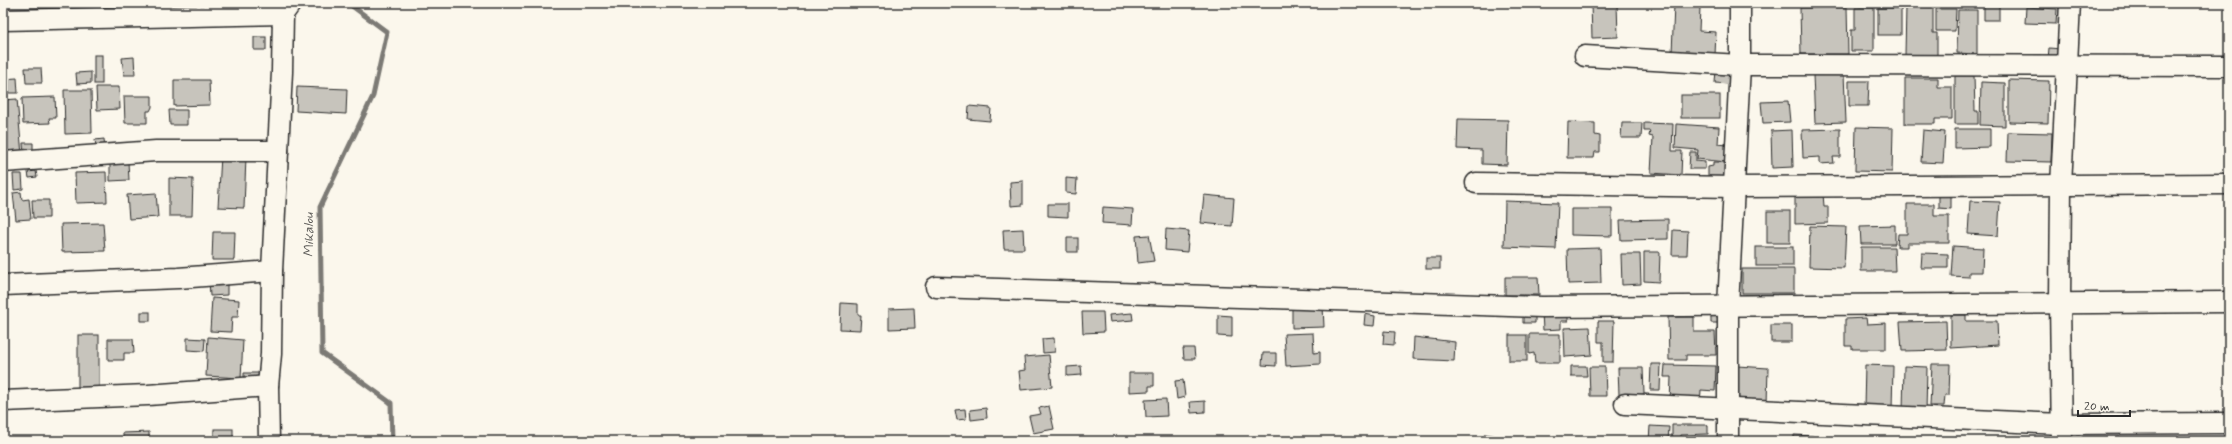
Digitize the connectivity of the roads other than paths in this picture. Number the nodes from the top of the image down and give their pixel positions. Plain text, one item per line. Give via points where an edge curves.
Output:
1 (1740, 3) edge
2 (2070, 3) edge
3 (287, 8) edge
4 (3, 20) edge
5 (1585, 56) dead end
6 (1740, 64) junction
7 (2067, 66) junction
8 (2229, 66) edge
9 (278, 151) junction
10 (3, 162) edge
11 (1476, 183) dead end
12 (2229, 184) edge
13 (2061, 186) junction
14 (1735, 187) junction
15 (272, 271) junction
16 (3, 285) edge
17 (936, 287) dead end
18 (2060, 302) junction
19 (2229, 302) edge
20 (1728, 307) junction
21 (268, 386) junction
22 (3, 401) edge
23 (1625, 404) dead end
24 (1727, 410) junction
25 (2229, 423) edge
26 (2062, 433) edge
27 (269, 441) edge
28 (1728, 441) edge

1 - 6 street
2 - 7 street
3 - 4 street
3 - 9 street
5 - 6 street
6 - 7 street
6 - 14 street
7 - 8 street
7 - 13 street
9 - 10 street via 156,151
9 - 15 street
11 - 14 street
12 - 13 street
13 - 14 street
13 - 18 street
14 - 20 street
15 - 16 street via 178,278
15 - 21 street
17 - 20 street via 1542,307
18 - 19 street
18 - 20 street
18 - 26 street
20 - 24 street
21 - 22 street via 148,395
21 - 27 street
23 - 24 street
24 - 26 street
24 - 28 street
25 - 26 street

